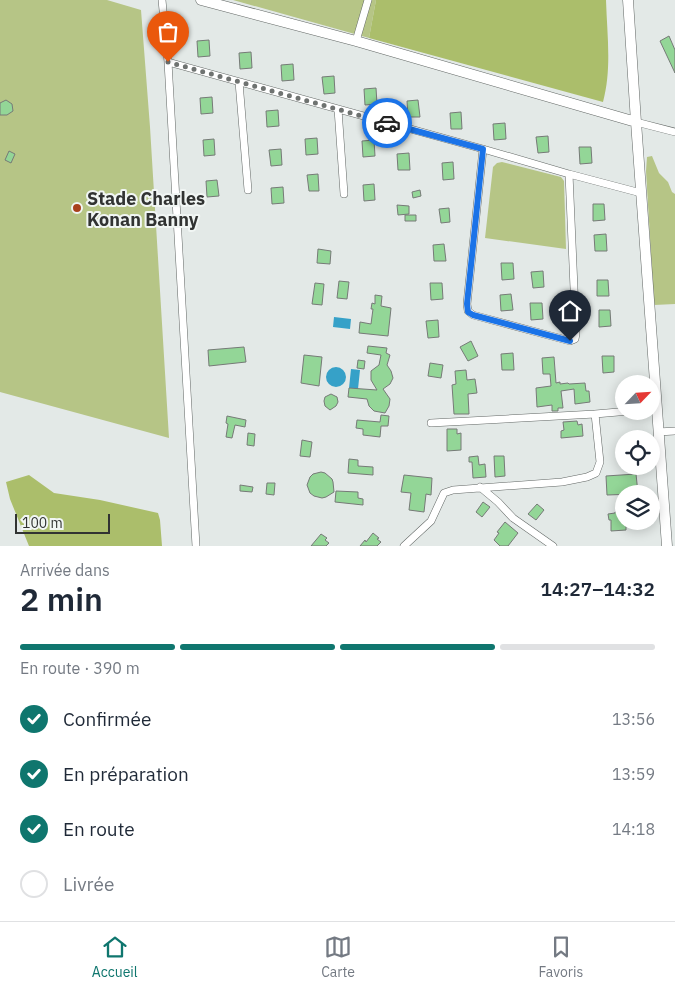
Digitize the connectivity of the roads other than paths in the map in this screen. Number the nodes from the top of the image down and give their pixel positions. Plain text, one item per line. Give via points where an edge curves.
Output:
1 (162, 0) edge
2 (202, 0) edge
3 (368, 0) edge
4 (628, 0) edge
5 (356, 41) junction
6 (168, 62) junction
7 (239, 82) junction
8 (338, 109) junction
9 (636, 122) junction
10 (675, 132) edge
11 (483, 149) junction
12 (569, 174) junction
13 (248, 190) dead end
14 (641, 193) junction
15 (344, 194) dead end
16 (652, 375) edge
17 (615, 412) edge
18 (595, 414) junction
19 (431, 423) dead end
20 (675, 430) edge
21 (660, 432) edge
22 (660, 457) edge
23 (480, 487) junction
24 (196, 546) edge
25 (404, 546) edge
26 (552, 546) edge
27 (667, 546) edge

1 - 6 street
2 - 5 street
3 - 5 street
4 - 9 street
5 - 9 street
6 - 7 street
6 - 24 street
7 - 8 street
7 - 13 street
8 - 11 street
8 - 15 street
9 - 10 street
9 - 14 street
11 - 12 street
11 - 12 street via 468,312 570,341 576,334
12 - 14 street
14 - 16 street
17 - 18 street
18 - 19 street
18 - 23 street via 600,462 596,473 562,482
20 - 21 street
22 - 27 street
23 - 25 street via 444,493 431,520
23 - 26 street via 513,518

